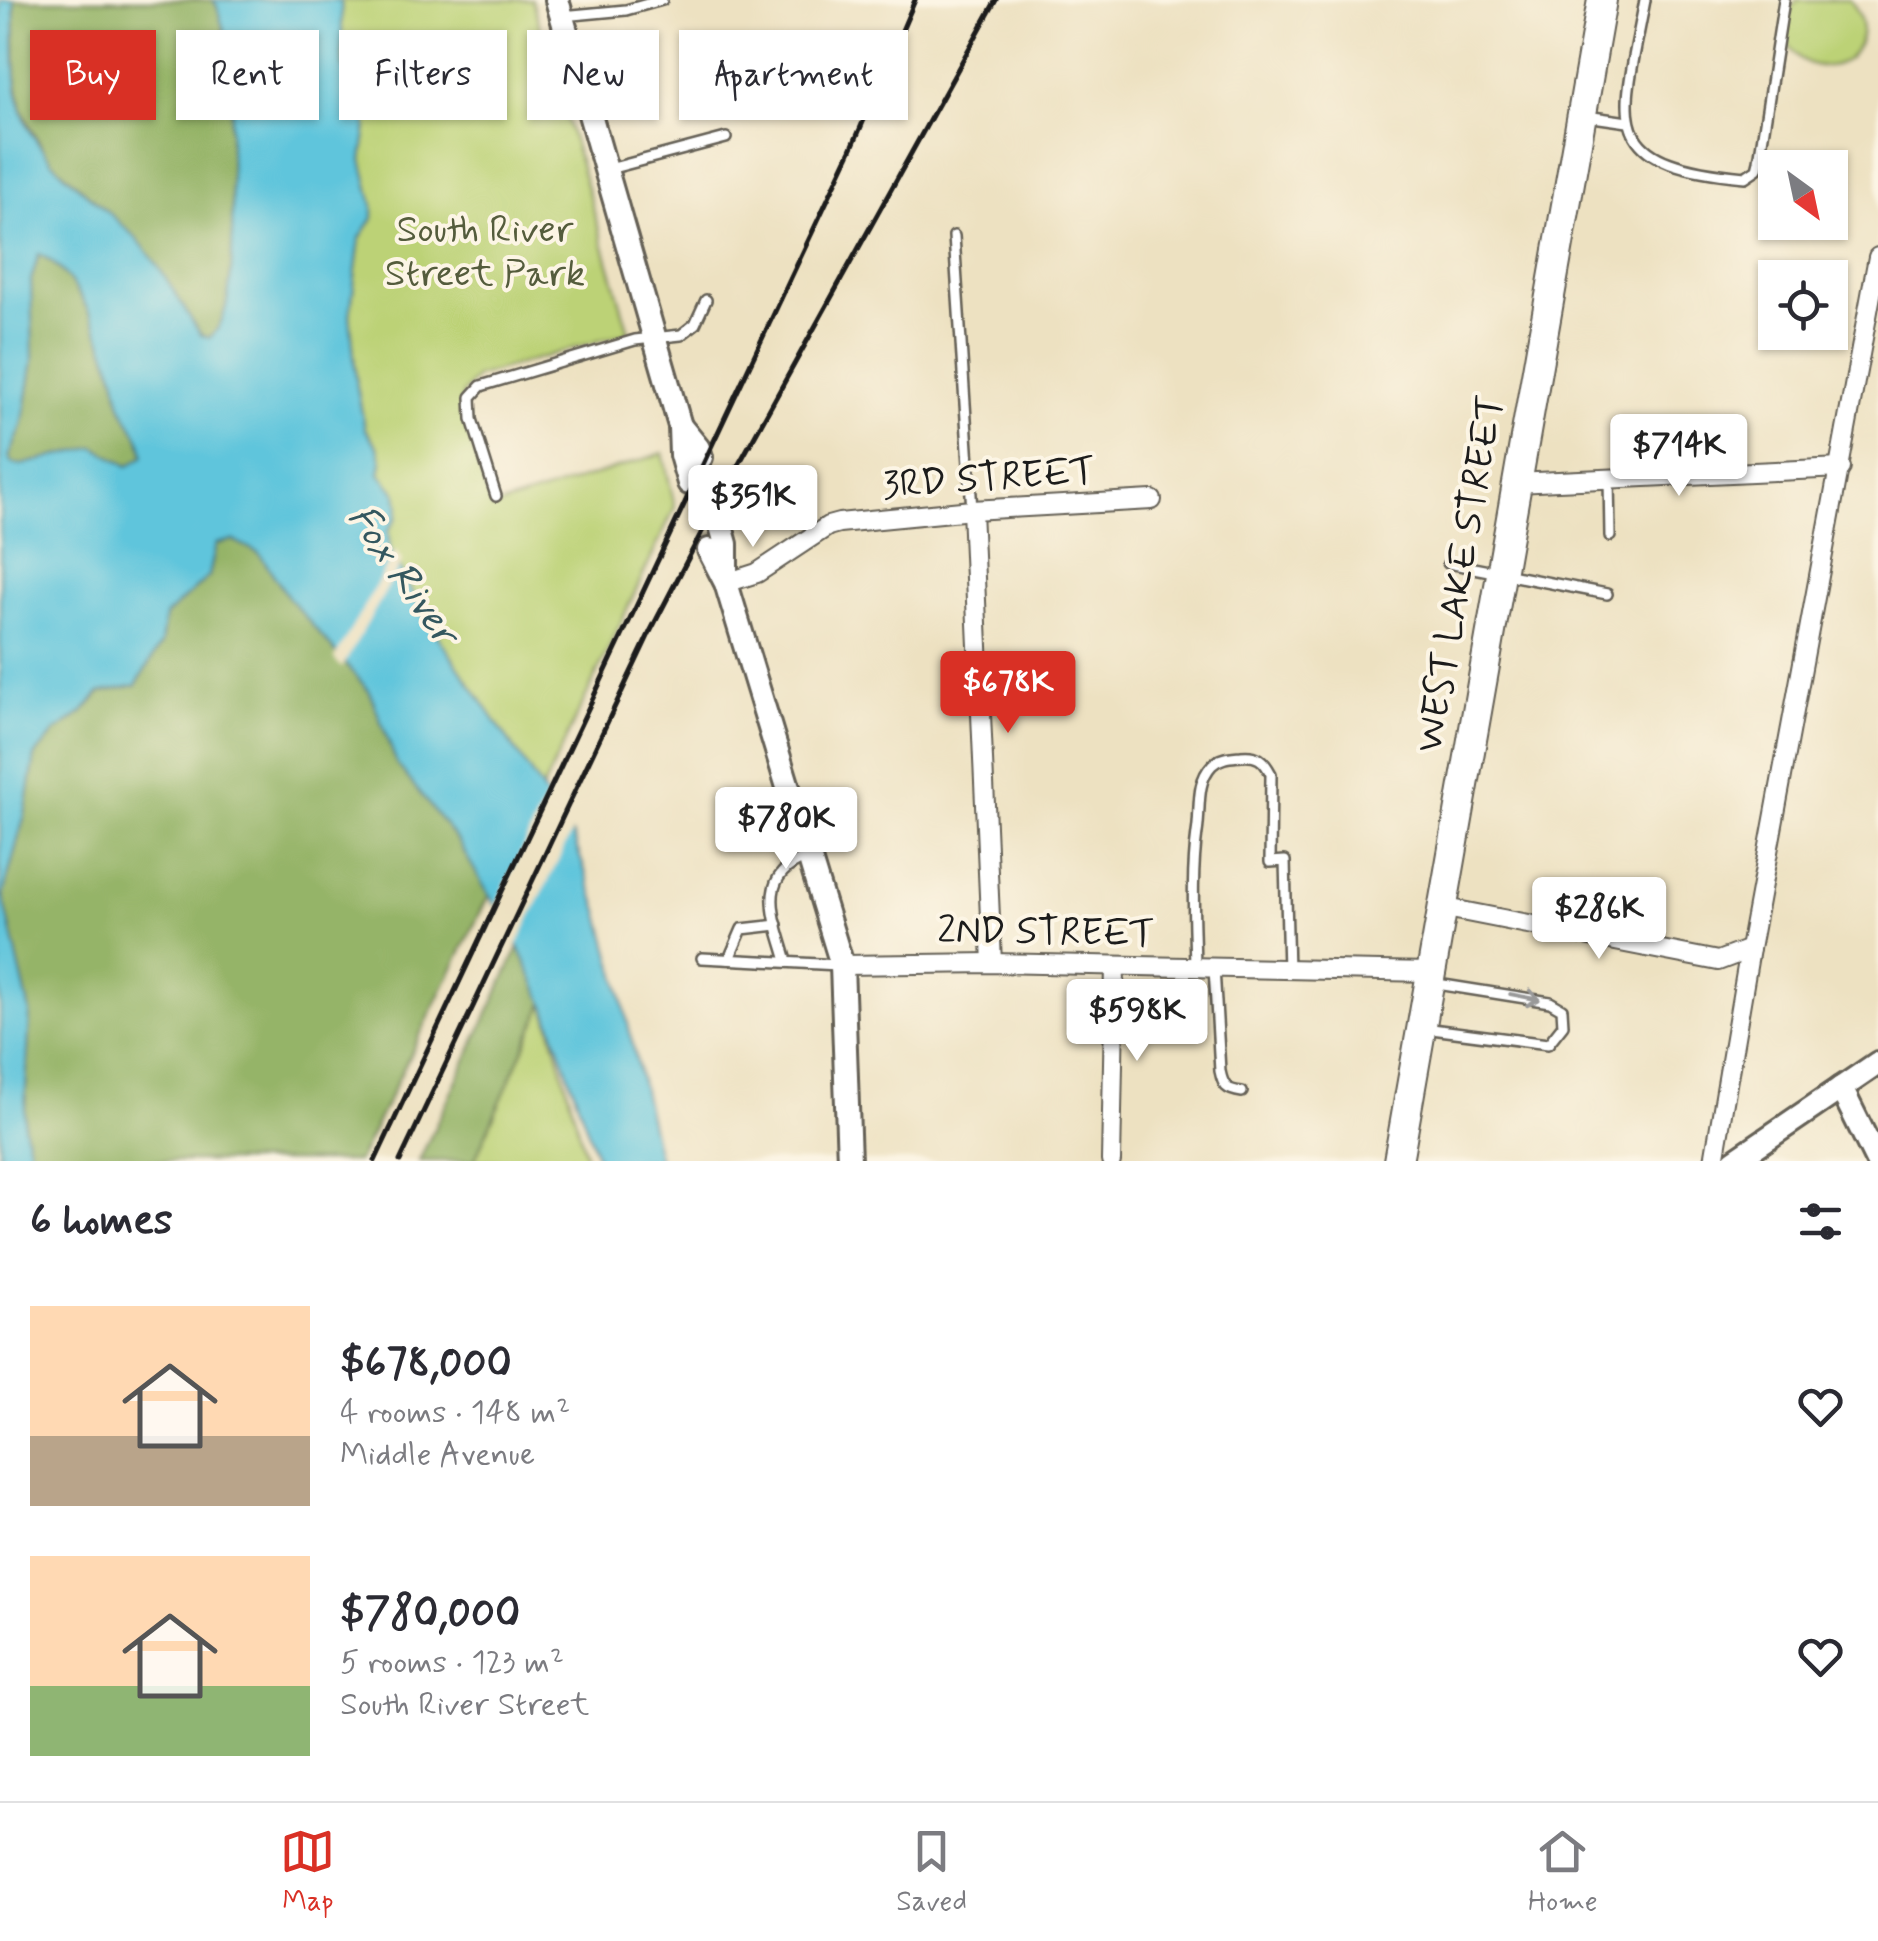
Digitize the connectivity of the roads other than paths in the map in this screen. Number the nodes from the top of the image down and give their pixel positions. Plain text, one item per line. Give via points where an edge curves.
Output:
1 (662, 0) edge
2 (1602, 0) edge
3 (1645, 0) edge
4 (1784, 0) edge
5 (560, 8) edge
6 (1581, 115) junction
7 (1628, 122) junction
8 (726, 138) dead end
9 (606, 170) junction
10 (954, 236) dead end
11 (1878, 257) edge
12 (706, 300) dead end
13 (655, 339) junction
14 (680, 426) junction
15 (701, 457) tunnel mouth
16 (1842, 468) junction
17 (1609, 479) junction
18 (1515, 483) junction
19 (689, 484) tunnel mouth
20 (496, 496) dead end
21 (1152, 500) dead end
22 (972, 510) junction
23 (721, 526) tunnel mouth
24 (1610, 536) dead end
25 (709, 550) tunnel mouth
26 (1448, 563) dead end
27 (1499, 573) junction
28 (726, 583) junction
29 (1607, 594) dead end
30 (809, 857) junction
31 (1442, 907) junction
32 (777, 925) junction
33 (1750, 949) junction
34 (702, 958) dead end
35 (729, 958) junction
36 (787, 960) junction
37 (992, 963) junction
38 (842, 965) junction
39 (1115, 966) junction
40 (1204, 968) junction
41 (1288, 970) junction
42 (1429, 977) junction
43 (1421, 1027) junction
44 (1878, 1063) edge
45 (1841, 1088) junction
46 (1242, 1092) dead end
47 (1869, 1125) edge
48 (849, 1161) edge
49 (1111, 1161) edge
50 (1398, 1161) edge
51 (1714, 1161) edge
52 (1734, 1161) edge
53 (1877, 1161) edge

1 - 5 lane via 626,10
2 - 6 main road, WEST LAKE STREET
3 - 7 lane
4 - 7 lane via 1752,174 1668,165 1635,140
5 - 9 street
6 - 7 lane
6 - 18 main road, WEST LAKE STREET
8 - 9 lane
9 - 13 street
10 - 22 lane
11 - 16 street
12 - 13 lane via 686,332
13 - 14 street
13 - 20 lane via 482,386 471,397 472,419
14 - 15 street
14 - 19 street
16 - 17 street
16 - 33 street
17 - 18 street
17 - 24 lane
18 - 27 main road, WEST LAKE STREET
21 - 22 street, 3RD STREET
22 - 28 street, 3RD STREET via 839,522 758,573
22 - 37 street
23 - 28 street
25 - 28 street
26 - 27 lane
27 - 29 lane
27 - 31 main road, WEST LAKE STREET
28 - 30 street
30 - 32 lane via 789,864 772,891
30 - 38 street
31 - 33 street via 1718,961
31 - 42 main road, WEST LAKE STREET
32 - 35 lane via 742,929
32 - 36 lane
33 - 51 street
34 - 35 lane
35 - 36 lane
36 - 38 lane
37 - 38 street, 2ND STREET
37 - 39 street, 2ND STREET
38 - 48 street
39 - 40 street, 2ND STREET
39 - 49 street
40 - 41 street, 2ND STREET
40 - 41 lane via 1193,853 1199,790 1222,758 1252,754 1271,774 1270,862 1285,861
40 - 46 lane via 1223,1084
41 - 42 street, 2ND STREET
42 - 43 main road, WEST LAKE STREET
42 -> 43 lane via 1550,1002 1562,1009 1563,1025 1548,1044
43 - 50 main road, WEST LAKE STREET
44 - 45 street
45 - 47 street
45 - 52 street
47 - 53 street

